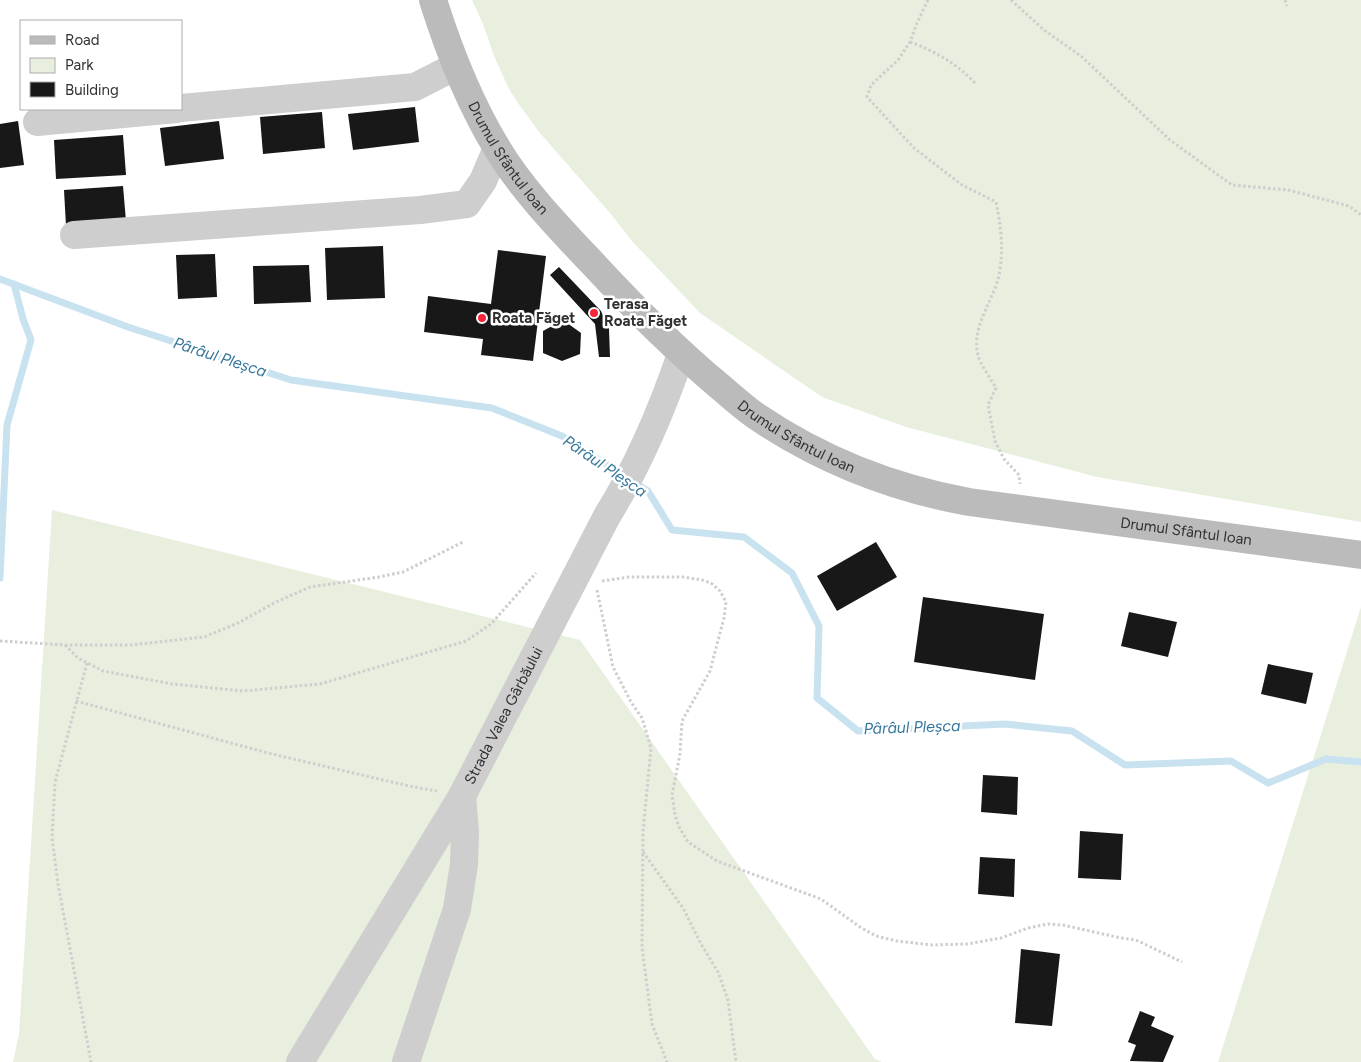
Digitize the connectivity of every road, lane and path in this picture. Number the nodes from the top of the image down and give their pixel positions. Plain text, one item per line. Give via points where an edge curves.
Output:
1 (433, 0) edge
2 (928, 0) edge
3 (1010, 0) edge
4 (1285, 0) edge
5 (1286, 6) dead end
6 (910, 42) junction
7 (456, 66) junction
8 (975, 83) dead end
9 (182, 108) edge
10 (166, 110) edge
11 (37, 122) dead end
12 (497, 148) junction
13 (1361, 215) edge
14 (74, 235) dead end
15 (681, 354) junction
16 (1022, 508) junction
17 (463, 542) dead end
18 (1361, 555) edge
19 (536, 573) dead end
20 (0, 641) edge
21 (65, 645) junction
22 (86, 663) junction
23 (76, 701) junction
24 (462, 796) junction
25 (643, 852) junction
26 (1182, 962) dead end
27 (91, 1062) edge
28 (300, 1062) edge
29 (406, 1062) edge
30 (667, 1062) edge
31 (736, 1062) edge

1 - 7 main road, Drumul Sfântul Ioan
2 - 6 path
3 - 13 path via 1081,56 1170,140 1232,185 1288,190 1349,206
4 - 5 path
6 - 8 path via 936,52 964,71
6 - 16 path via 898,60 871,85 867,97 914,148 962,185 996,202 1002,251 999,276 977,332 978,356 996,388 988,405 995,441 1004,459 1019,476
7 - 9 street via 415,87
7 - 12 main road, Drumul Sfântul Ioan
10 - 11 street
12 - 14 street via 467,204
12 - 15 main road, Drumul Sfântul Ioan via 522,183 572,241
15 - 16 main road, Drumul Sfântul Ioan via 754,415 834,461 934,496
15 - 24 street, Strada Valea Gârbăului via 664,403 620,495
16 - 18 main road, Drumul Sfântul Ioan
17 - 21 path via 403,572 310,587 204,637 131,645
19 - 22 path via 491,624 466,641 320,684 243,691 172,684 103,670
20 - 21 path
21 - 22 path
22 - 23 path
23 - 24 path via 268,753
23 - 27 path via 55,782 52,837
24 - 28 street, Strada Valea Gârbăului
24 - 29 street via 464,864 457,909
25 - 26 path via 651,748 642,718 613,667 595,582 629,577 702,580 720,591 726,602 710,670 682,721 672,795 679,827 688,842 717,861 821,899 876,936 932,946 967,944 1048,924 1136,940
25 - 30 path via 642,947 646,984 652,1024
25 - 31 path via 683,908 718,972 728,1000

